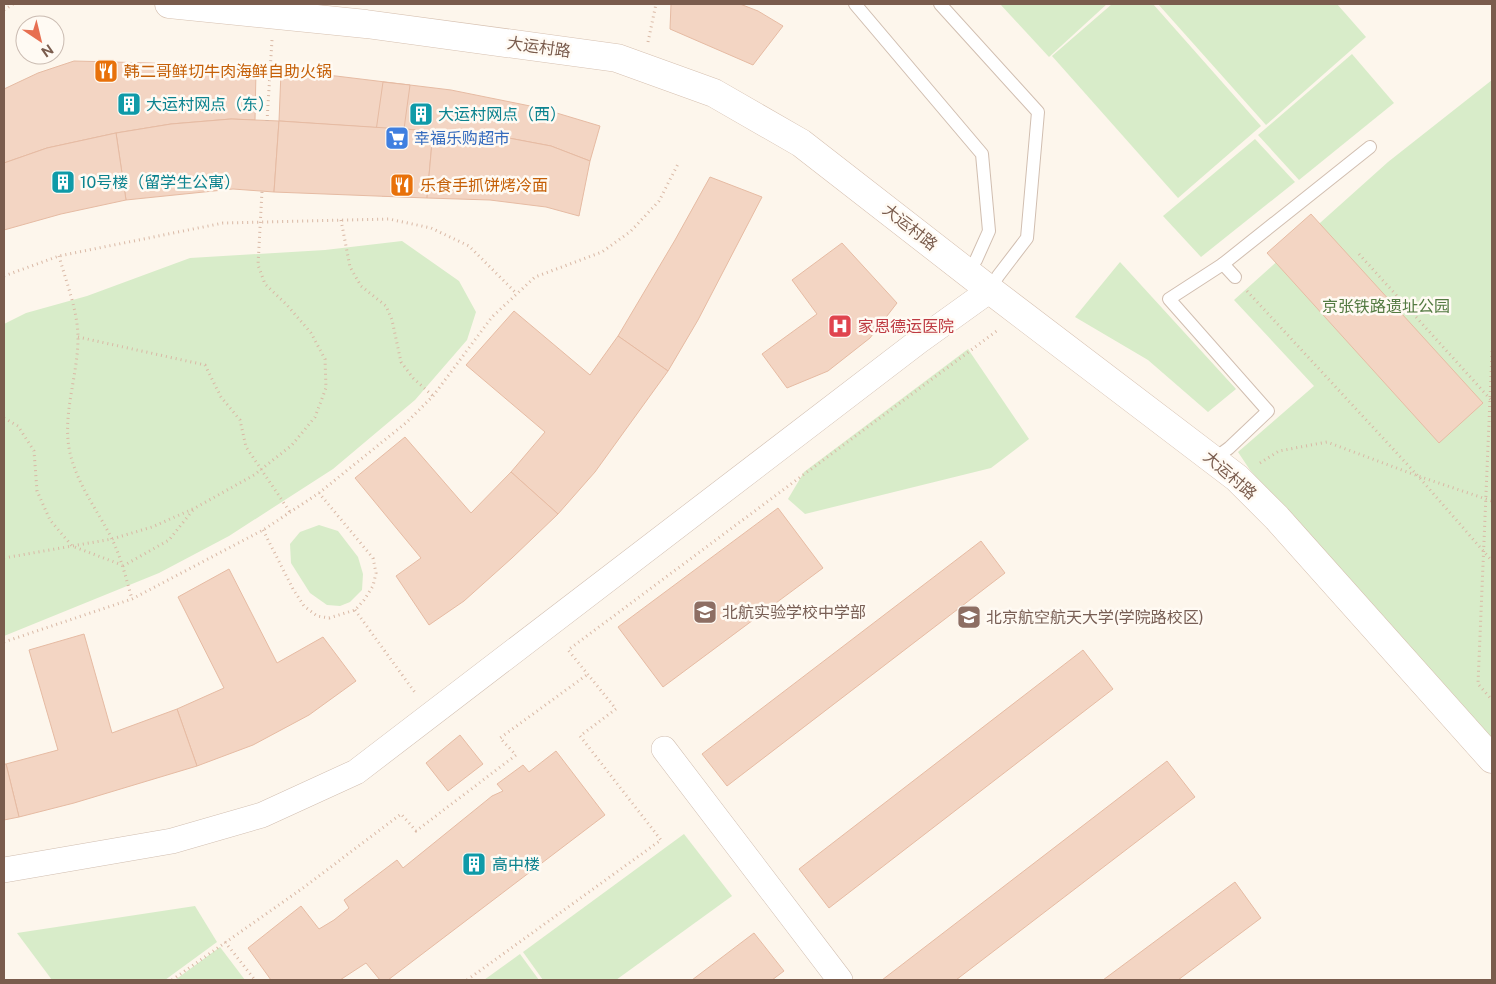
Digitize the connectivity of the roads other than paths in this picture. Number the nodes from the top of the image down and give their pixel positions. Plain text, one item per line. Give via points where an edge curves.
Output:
1 (170, 4) edge
2 (855, 4) edge
3 (940, 4) edge
4 (1370, 147) dead end
5 (1223, 264) junction
6 (968, 272) junction
7 (1234, 277) road end
8 (990, 290) junction
9 (1214, 459) junction
10 (664, 749) dead end
11 (1492, 759) edge
12 (4, 870) edge
13 (840, 980) edge

1 - 6 street, 大运村路 via 366,24 617,58 708,91 801,143
2 - 6 lane via 982,154 989,231
3 - 8 lane via 1038,112 1027,238
4 - 5 lane
5 - 7 lane
5 - 9 lane via 1170,299 1268,411
6 - 8 street, 大运村路
8 - 9 street, 大运村路
8 - 12 street via 356,772 262,814 172,841
9 - 11 street, 大运村路 via 1276,518
10 - 13 street

